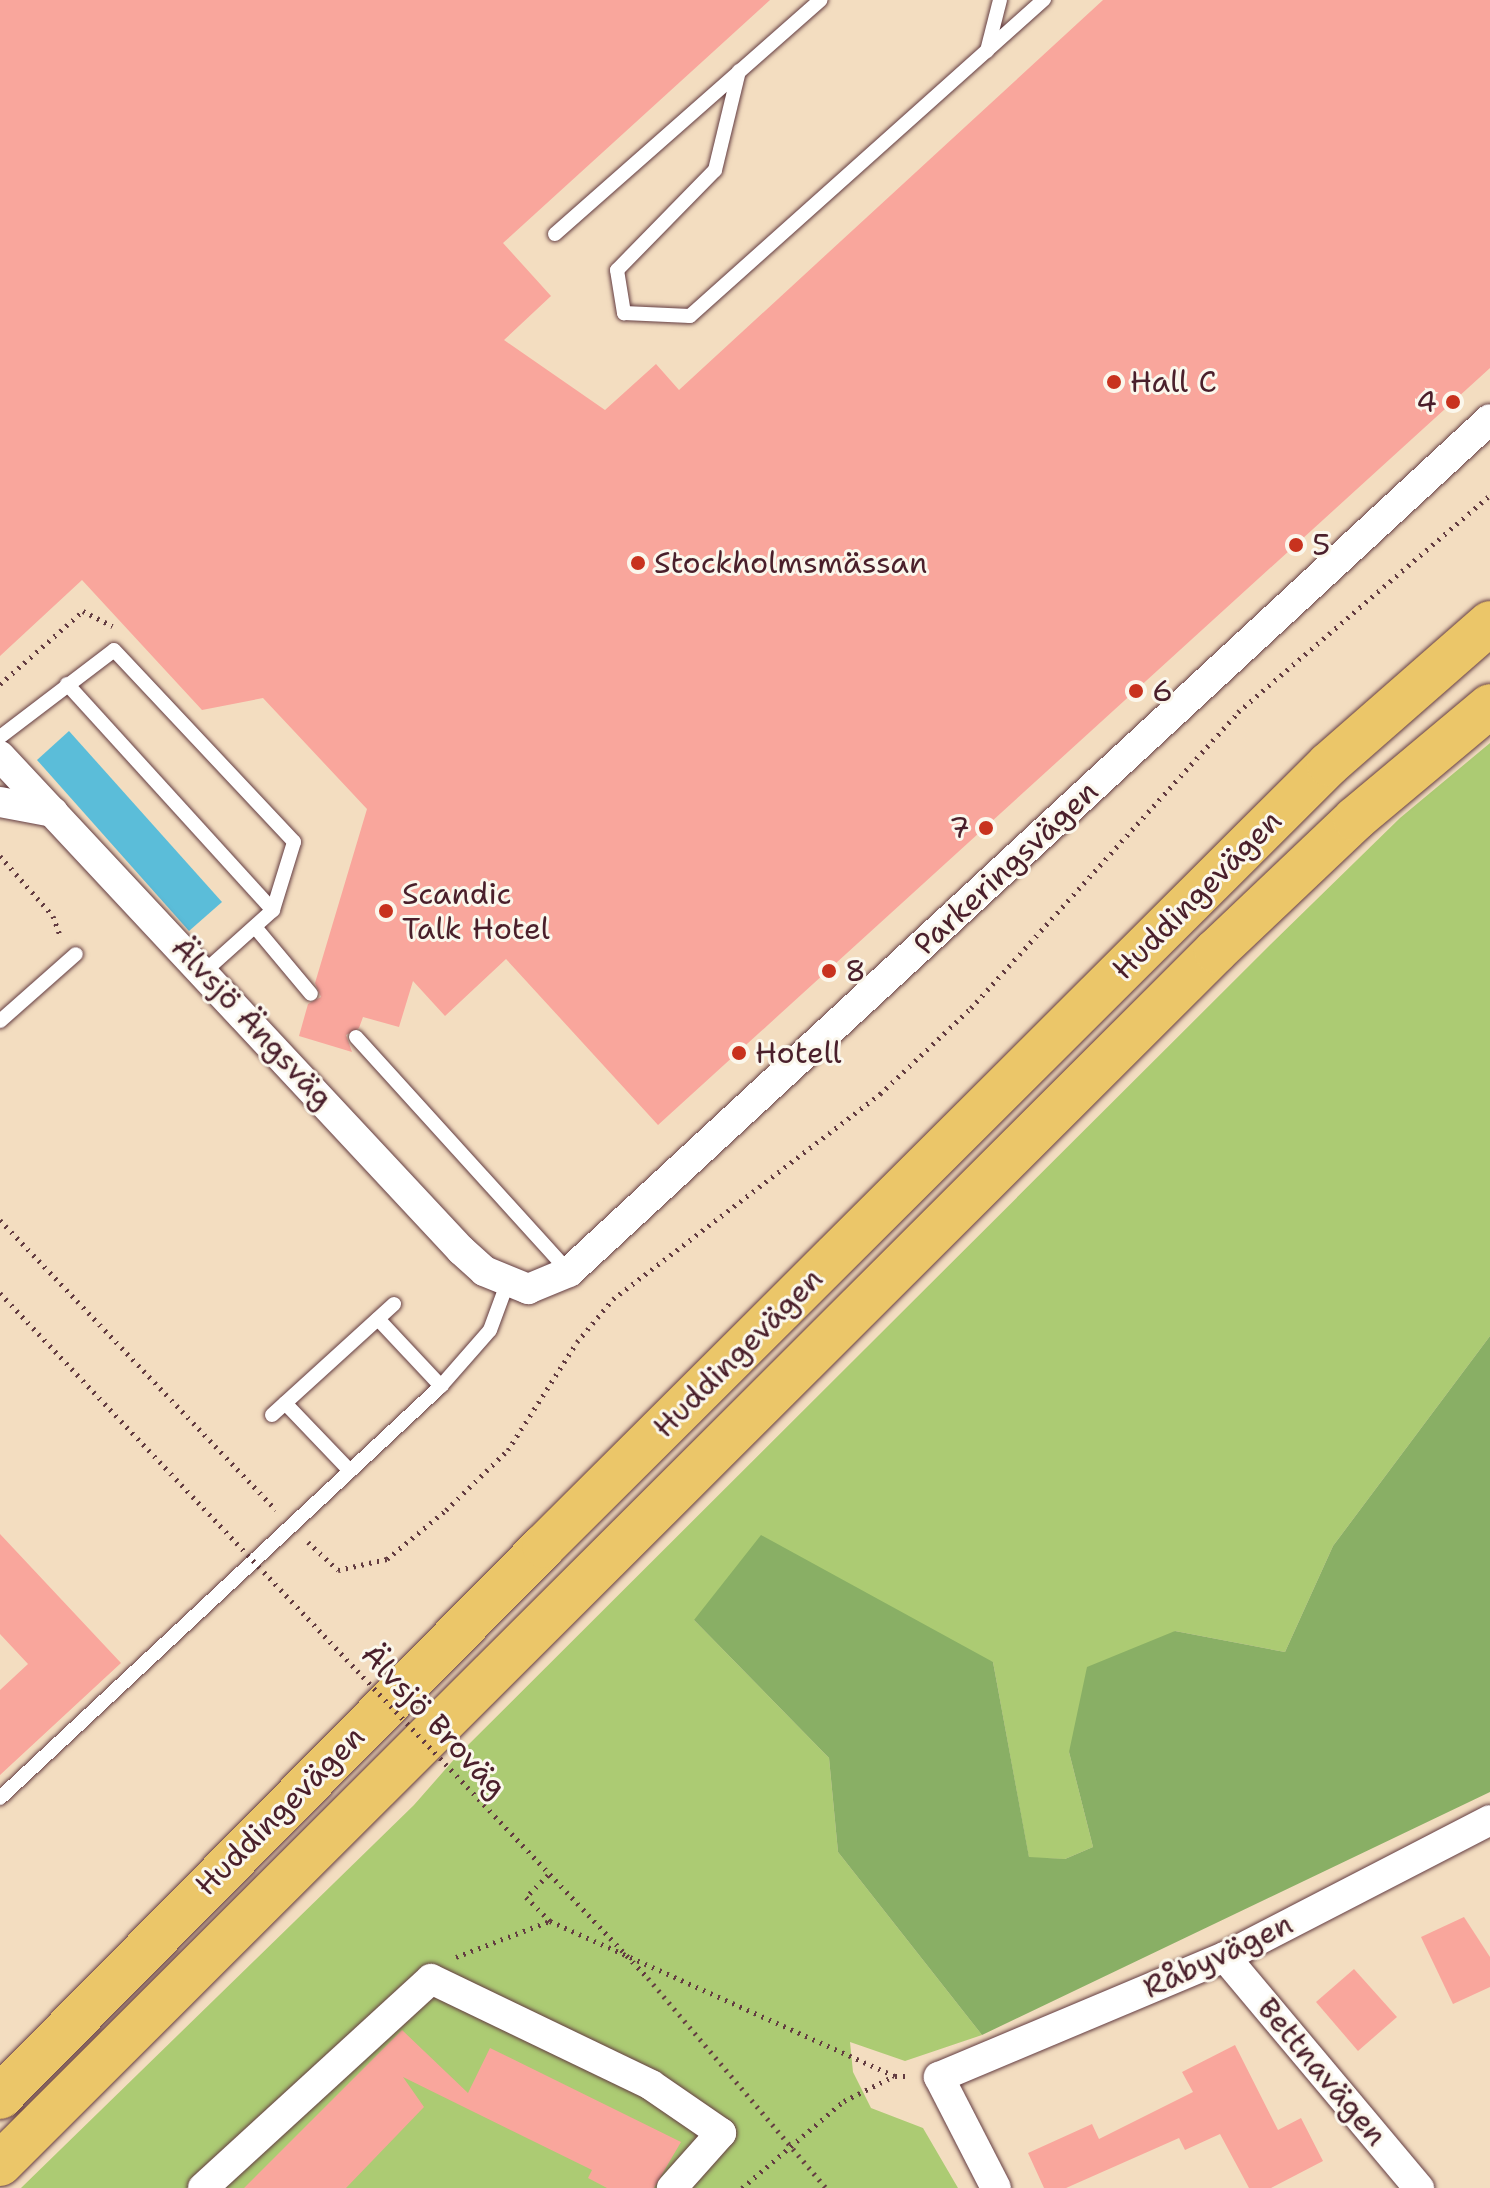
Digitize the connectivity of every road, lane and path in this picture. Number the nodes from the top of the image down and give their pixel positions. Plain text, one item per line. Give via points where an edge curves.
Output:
1 (820, 0) edge
2 (1000, 0) edge
3 (1044, 0) edge
4 (987, 51) junction
5 (739, 71) junction
6 (555, 234) dead end
7 (1490, 419) edge
8 (1490, 623) edge
9 (124, 633) dead end
10 (0, 684) edge
11 (67, 684) junction
12 (1490, 706) edge
13 (0, 737) edge
14 (0, 756) edge
15 (0, 802) edge
16 (53, 812) junction
17 (0, 856) edge
18 (273, 910) junction
19 (255, 927) junction
20 (76, 954) joint
21 (205, 971) junction
22 (311, 994) dead end
23 (0, 1021) edge
24 (356, 1037) dead end
25 (569, 1272) junction
26 (507, 1284) junction
27 (0, 1293) edge
28 (394, 1304) dead end
29 (378, 1319) junction
30 (441, 1386) junction
31 (285, 1403) junction
32 (272, 1415) dead end
33 (350, 1471) junction
34 (0, 1798) edge
35 (1490, 1820) edge
36 (548, 1875) junction
37 (550, 1921) junction
38 (151, 1941) junction
39 (1225, 1957) junction
40 (431, 1979) junction
41 (0, 2062) edge
42 (0, 2097) edge
43 (0, 2164) edge
44 (203, 2188) edge
45 (672, 2188) edge
46 (742, 2188) edge
47 (826, 2188) edge
48 (996, 2188) edge
49 (1419, 2188) edge

1 - 5 lane
2 - 4 lane
3 - 4 lane
4 - 5 lane via 690,316 624,313 617,270 715,170
5 - 6 lane
7 - 25 street, Parkeringsvägen
8 - 38 main road, Huddingevägen via 1329,764
9 - 10 path via 83,611
11 - 13 lane
11 - 18 lane
11 - 18 lane via 114,650 294,842
12 - 43 main road, Huddingevägen via 1355,819 1216,951
14 - 16 street, Älvsjö Ängsväg
15 - 16 street
16 - 21 street, Älvsjö Ängsväg
17 - 20 path via 53,916 61,939
18 - 19 lane
19 - 21 lane
19 - 22 lane
20 - 23 lane
21 - 26 street, Älvsjö Ängsväg via 461,1250
24 - 25 lane
25 - 26 street, Parkeringsvägen via 528,1289
26 - 30 lane via 490,1330
27 - 36 path, Älvsjö Broväg, bridge
28 - 29 lane
29 - 30 lane
29 - 31 lane
30 - 33 lane
31 - 32 lane
31 - 33 lane
33 - 34 lane
35 - 39 street, Råbyvägen
36 - 37 path via 526,1897
36 - 47 path, Älvsjö Broväg, bridge via 648,1978
37 - 40 path via 460,1954
37 - 46 path via 895,2076 844,2101
38 - 41 main road via 86,1973
38 - 42 main road, Huddingevägen
39 - 48 street, Råbyvägen via 939,2077
39 - 49 street, Bettnavägen
40 - 44 street
40 - 45 street via 651,2085 721,2133

